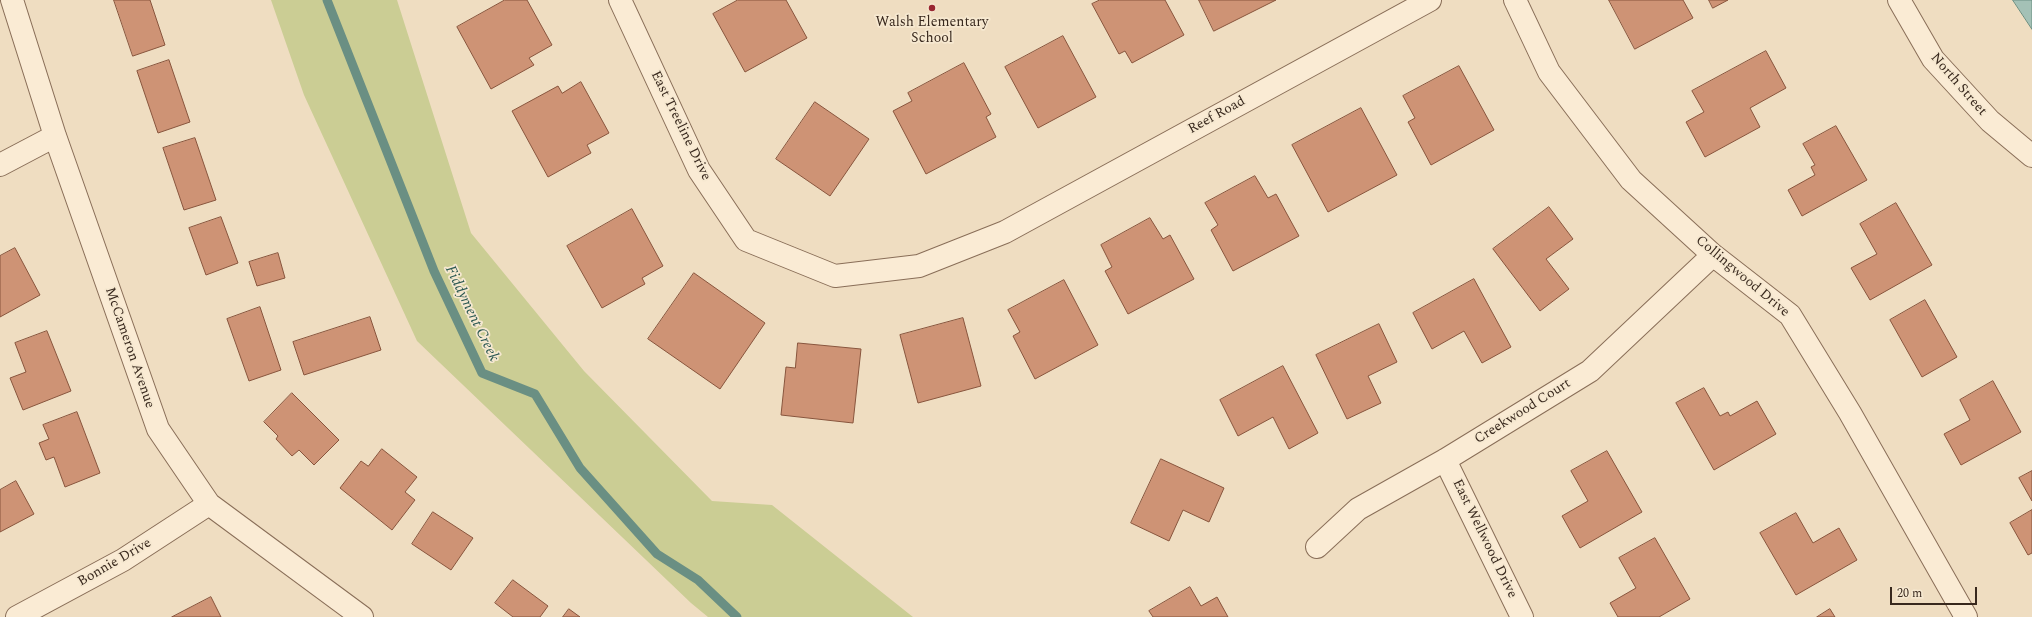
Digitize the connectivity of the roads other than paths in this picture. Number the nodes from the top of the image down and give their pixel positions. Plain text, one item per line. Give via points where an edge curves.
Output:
1 (12, 0) edge
2 (620, 0) edge
3 (1430, 0) edge
4 (1515, 0) edge
5 (1899, 0) edge
6 (55, 136) junction
7 (2032, 156) edge
8 (0, 165) edge
9 (1005, 232) joint
10 (1713, 255) junction
11 (1445, 460) junction
12 (209, 504) junction
13 (1317, 547) dead end
14 (17, 617) edge
15 (362, 617) edge
16 (1522, 617) edge
17 (1966, 617) edge

1 - 6 street, McCameron Avenue
2 - 9 street, East Treeline Drive via 699,170 746,240 834,276 919,266
3 - 9 street, Reef Road
4 - 10 street, Collingwood Drive via 1549,72 1627,173
5 - 7 street, North Street via 1933,60 1990,121
6 - 8 street
6 - 12 street, McCameron Avenue via 158,429
10 - 11 street, Creekwood Court via 1590,371
10 - 17 street, Collingwood Drive via 1790,315 1850,413
11 - 13 street, Creekwood Court via 1358,509
11 - 16 street, East Wellwood Drive
12 - 14 street, Bonnie Drive via 123,560
12 - 15 street, McCameron Avenue

